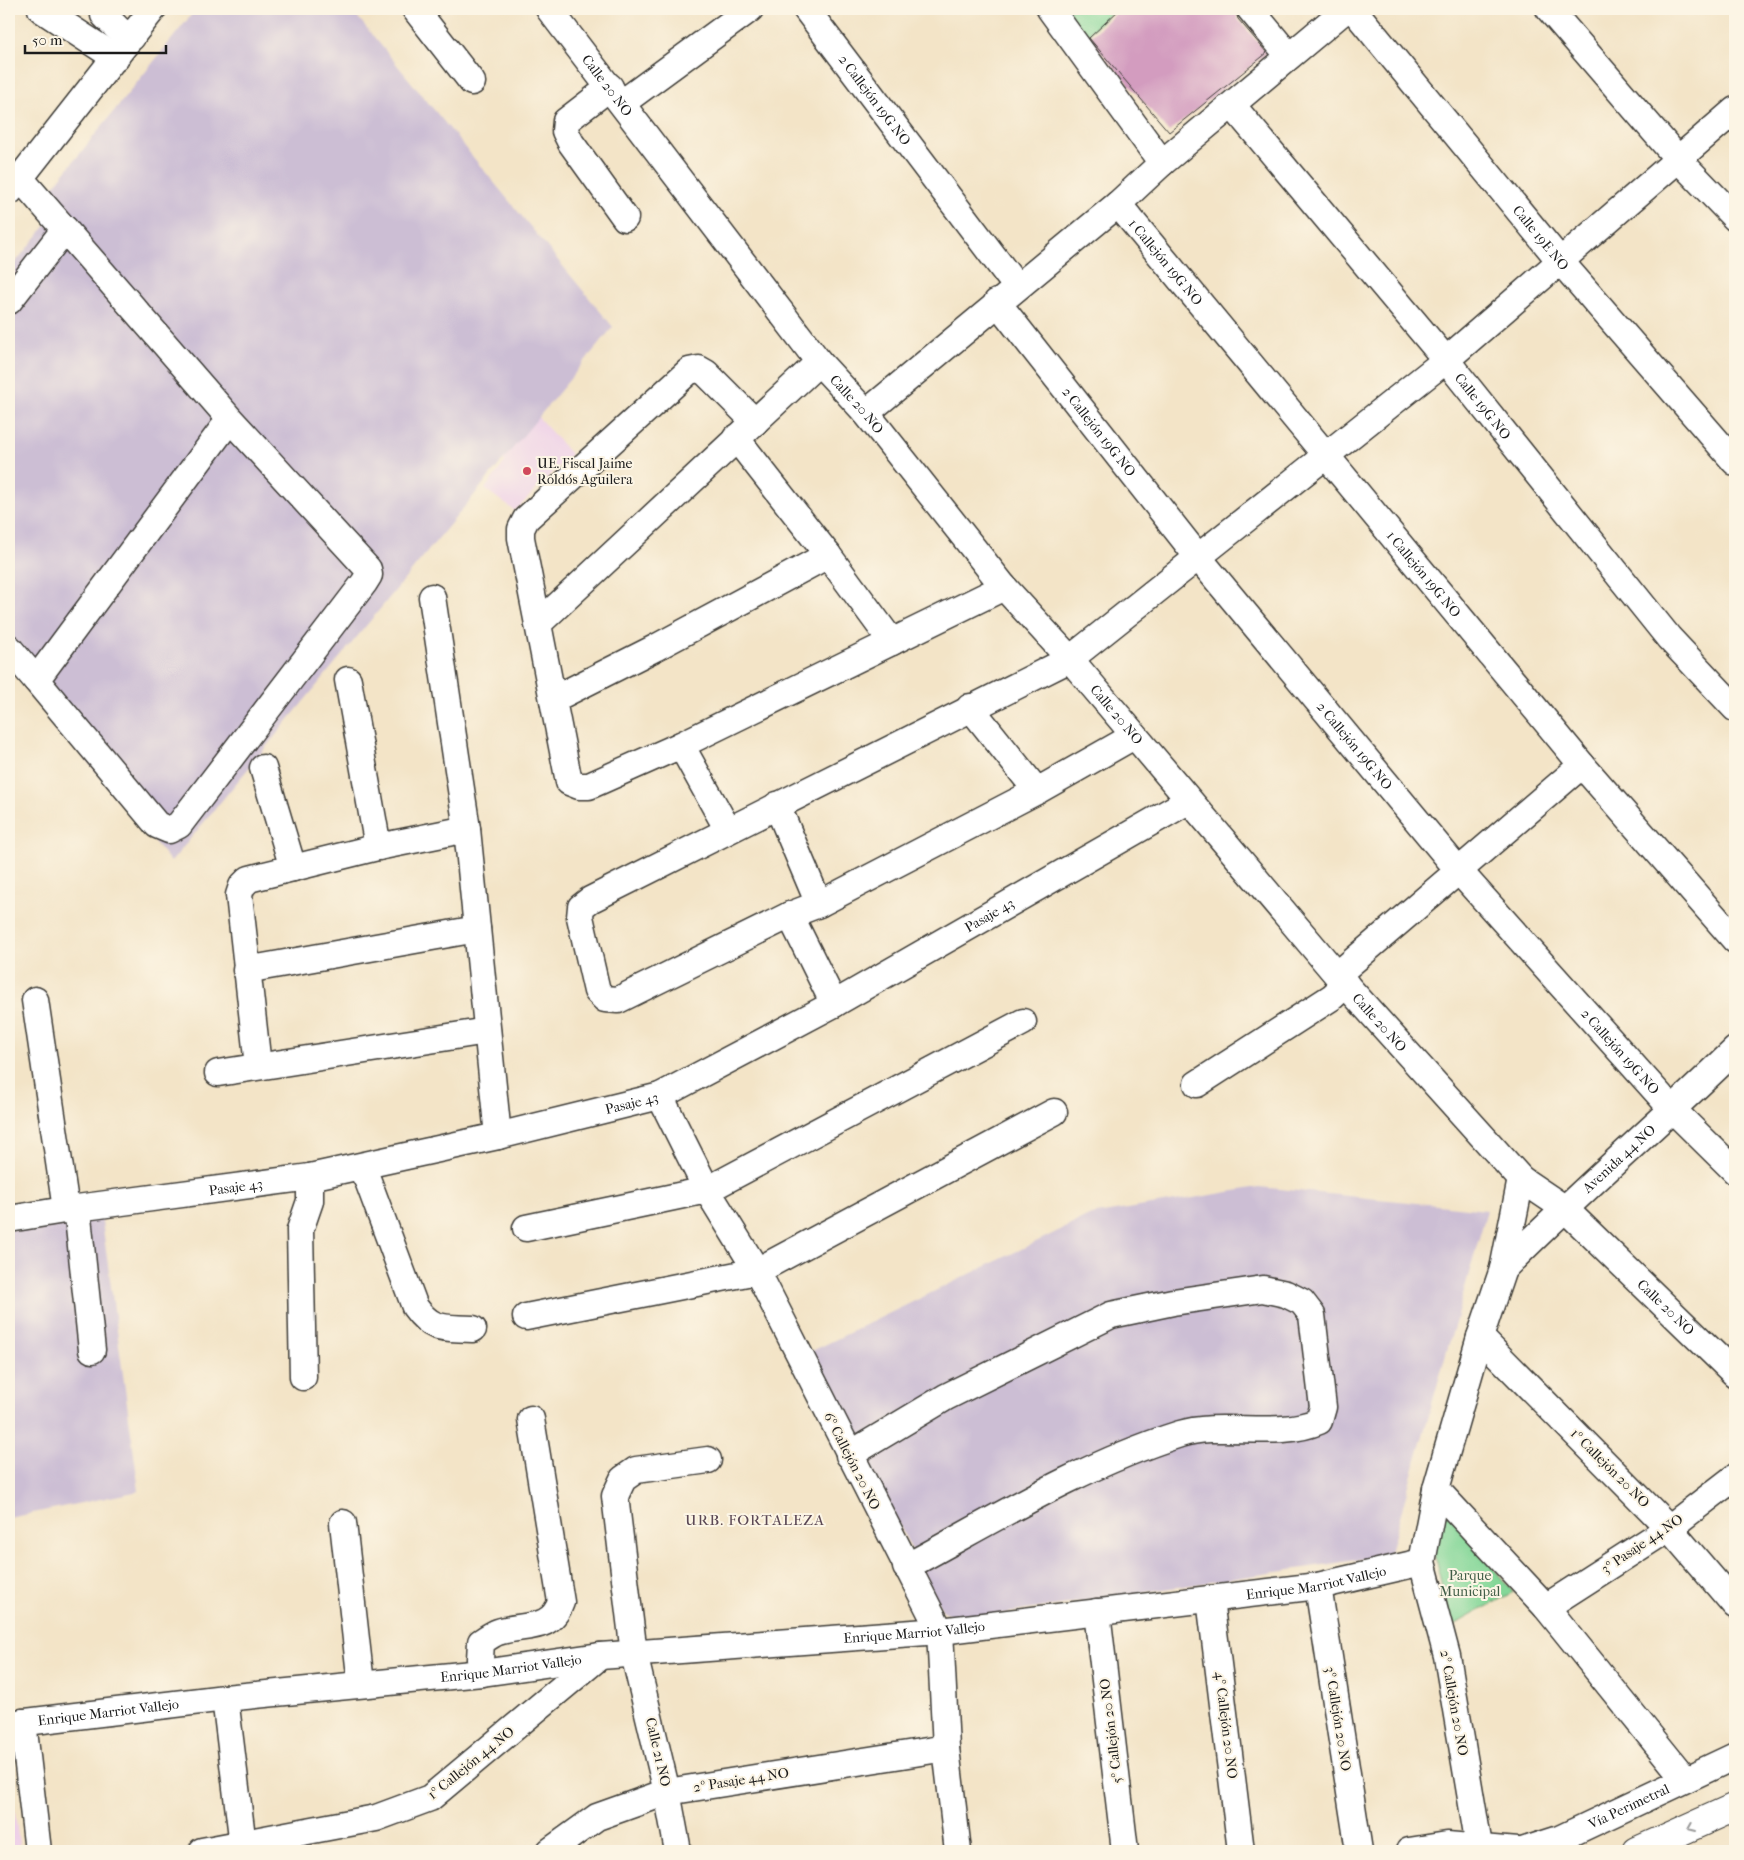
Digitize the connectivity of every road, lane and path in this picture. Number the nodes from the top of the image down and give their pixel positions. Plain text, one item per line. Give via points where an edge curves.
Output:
1 (41, 9) edge
2 (104, 9) edge
3 (153, 9) edge
4 (415, 9) edge
5 (549, 9) edge
6 (750, 9) edge
7 (806, 9) edge
8 (1050, 9) edge
9 (1250, 9) edge
10 (1346, 9) edge
11 (1353, 9) edge
12 (1549, 9) edge
13 (132, 37) junction
14 (1289, 56) junction
15 (116, 58) junction
16 (472, 82) dead end
17 (616, 95) junction
18 (1232, 105) junction
19 (1735, 110) edge
20 (1679, 160) junction
21 (1162, 163) junction
22 (14, 185) edge
23 (1118, 204) junction
24 (625, 218) dead end
25 (1735, 218) edge
26 (64, 229) junction
27 (1561, 262) junction
28 (1007, 294) junction
29 (9, 301) edge
30 (1446, 360) junction
31 (819, 362) junction
32 (866, 413) junction
33 (230, 419) junction
34 (746, 430) junction
35 (1327, 455) junction
36 (1735, 462) edge
37 (828, 555) junction
38 (1198, 557) junction
39 (1004, 588) junction
40 (432, 597) dead end
41 (538, 624) junction
42 (892, 642) junction
43 (9, 648) edge
44 (1070, 659) junction
45 (36, 680) junction
46 (348, 680) dead end
47 (554, 699) junction
48 (970, 707) junction
49 (1735, 708) edge
50 (1134, 736) junction
51 (681, 745) junction
52 (1582, 765) junction
53 (263, 768) dead end
54 (1037, 791) junction
55 (1188, 801) junction
56 (777, 805) junction
57 (467, 829) junction
58 (728, 830) junction
59 (378, 847) junction
60 (293, 868) junction
61 (1459, 871) junction
62 (819, 904) junction
63 (790, 915) junction
64 (477, 929) junction
65 (1735, 940) edge
66 (246, 970) junction
67 (1341, 979) junction
68 (36, 1000) dead end
69 (834, 1004) junction
70 (1023, 1022) dead end
71 (488, 1032) junction
72 (1735, 1050) edge
73 (258, 1066) junction
74 (218, 1072) dead end
75 (1197, 1084) dead end
76 (660, 1096) junction
77 (1673, 1110) junction
78 (1054, 1112) dead end
79 (498, 1136) junction
80 (360, 1167) junction
81 (1735, 1171) edge
82 (310, 1177) junction
83 (1521, 1179) junction
84 (707, 1190) junction
85 (71, 1208) junction
86 (1564, 1208) junction
87 (9, 1219) edge
88 (526, 1228) dead end
89 (1503, 1269) junction
90 (757, 1271) junction
91 (526, 1317) dead end
92 (473, 1329) dead end
93 (1480, 1337) junction
94 (92, 1350) dead end
95 (1735, 1374) edge
96 (303, 1377) dead end
97 (531, 1419) dead end
98 (849, 1455) junction
99 (708, 1460) dead end
100 (1735, 1477) edge
101 (1436, 1490) junction
102 (343, 1523) dead end
103 (1669, 1528) junction
104 (1422, 1562) junction
105 (906, 1567) junction
106 (1318, 1586) junction
107 (1210, 1599) junction
108 (1735, 1604) edge
109 (1546, 1607) junction
110 (1097, 1612) junction
111 (940, 1632) junction
112 (634, 1654) junction
113 (600, 1656) junction
114 (482, 1672) junction
115 (361, 1684) junction
116 (225, 1698) junction
117 (16, 1723) edge
118 (946, 1748) junction
119 (1735, 1756) edge
120 (1685, 1779) junction
121 (667, 1792) junction
122 (1735, 1807) edge
123 (243, 1845) junction
124 (1479, 1846) junction
125 (555, 1849) edge
126 (38, 1851) edge
127 (202, 1851) edge
128 (678, 1851) edge
129 (958, 1851) edge
130 (1125, 1851) edge
131 (1241, 1851) edge
132 (1359, 1851) edge
133 (1409, 1851) edge
134 (1517, 1851) edge
135 (1522, 1851) edge
136 (1637, 1851) edge

1 - 15 street
2 - 13 street via 104,15 118,30
3 - 13 street
4 - 16 street
5 - 17 street, Calle 20 NO
6 - 17 street
7 - 28 street, 2 Callejón 19G NO
8 - 21 street
9 - 14 street
10 - 14 street
11 - 27 street, Calle 19E NO
12 - 20 street
13 - 15 street
14 - 18 street
15 - 22 street
17 - 24 street via 566,121 566,131 571,143
17 - 31 street, Calle 20 NO
18 - 21 street
18 - 30 street, Calle 19G NO
19 - 20 street
20 - 25 street
20 - 27 street
21 - 23 street
22 - 26 street
23 - 28 street
23 - 35 street, 1 Callejón 19G NO
26 - 29 street
26 - 33 street
27 - 30 street
27 - 36 street, Calle 19E NO
28 - 32 street
28 - 38 street, 2 Callejón 19G NO
30 - 35 street
30 - 49 street, Calle 19G NO via 1669,638
31 - 32 street, Calle 20 NO
31 - 34 street
32 - 39 street, Calle 20 NO
33 - 45 street
33 - 45 street via 368,568 369,575 364,583 179,826 169,830 157,825
34 - 37 street
34 - 41 street
34 - 41 street via 706,373 699,369 689,371 526,519 520,528 521,538
35 - 38 street
35 - 52 street, 1 Callejón 19G NO
37 - 42 street
37 - 47 street
38 - 44 street
38 - 61 street, 2 Callejón 19G NO
39 - 42 street
39 - 44 street, Calle 20 NO
40 - 57 street
41 - 47 street
42 - 51 street
43 - 45 street
44 - 48 street
44 - 50 street, Calle 20 NO
46 - 59 street
47 - 51 street via 569,782 579,786 589,786
48 - 54 street
48 - 56 street
50 - 54 street
50 - 55 street, Calle 20 NO
51 - 58 street
52 - 61 street
52 - 65 street, 1 Callejón 19G NO
53 - 60 street
54 - 62 street
55 - 67 street, Calle 20 NO
55 - 69 street, Pasaje 43
56 - 58 street
56 - 62 street
57 - 59 street
57 - 64 street
58 - 63 street via 582,907 580,917 597,991 605,999 618,1000
59 - 60 street
60 - 66 street via 249,879 242,886 239,895
61 - 67 street
61 - 77 street, 2 Callejón 19G NO
62 - 63 street
63 - 69 street
64 - 66 street
64 - 71 street
66 - 73 street
67 - 75 street via 1332,997
67 - 83 street, Calle 20 NO
68 - 85 street
69 - 76 street, Pasaje 43
70 - 84 street
71 - 73 street
71 - 79 street
72 - 77 street, Avenida 44 NO
73 - 74 street
76 - 79 street, Pasaje 43
76 - 84 street, 6º Callejón 20 NO
77 - 81 street, 2 Callejón 19G NO
77 - 86 street, Avenida 44 NO
78 - 90 street
79 - 80 street, Pasaje 43
80 - 82 street, Pasaje 43
80 - 92 street via 415,1307 424,1321 438,1327
82 - 85 street, Pasaje 43
82 - 96 street via 310,1201 300,1230
83 - 86 street, Calle 20 NO
83 - 89 street
84 - 88 street
84 - 90 street, 6º Callejón 20 NO
85 - 87 street, Pasaje 43
85 - 94 street
86 - 89 street, Avenida 44 NO
86 - 95 street, Calle 20 NO
89 - 93 street
90 - 91 street
90 - 98 street, 6º Callejón 20 NO
93 - 101 street
93 - 103 street, 1º Callejón 20 NO
97 - 114 street via 561,1602 557,1613 546,1623 497,1632 481,1642
98 - 105 street, 6º Callejón 20 NO
98 - 105 street via 946,1397 1110,1315 1263,1289 1286,1294 1302,1302 1312,1316 1323,1407 1319,1421 1307,1426 1251,1431 1211,1429 1182,1433 1105,1462 1045,1490
99 - 112 street, Calle 21 NO via 675,1462 636,1470 623,1479 615,1496
100 - 103 street, 3º Pasaje 44 NO
101 - 104 street
101 - 109 street
102 - 115 street
103 - 108 street, 1º Callejón 20 NO
103 - 109 street, 3º Pasaje 44 NO
104 - 106 street, Enrique Marriot Vallejo
104 - 124 street, 2º Callejón 20 NO via 1447,1656
105 - 111 street, 6º Callejón 20 NO
106 - 107 street, Enrique Marriot Vallejo
106 - 132 street, 3º Callejón 20 NO
107 - 110 street, Enrique Marriot Vallejo
107 - 131 street, 4º Callejón 20 NO
109 - 120 street
110 - 111 street, Enrique Marriot Vallejo
110 - 130 street, 5º Callejón 20 NO
111 - 112 street, Enrique Marriot Vallejo
111 - 118 street, 6º Callejón 20 NO
112 - 113 street, Enrique Marriot Vallejo
112 - 121 street, Calle 21 NO
113 - 114 street, Enrique Marriot Vallejo
113 - 123 street, 1º Callejón 44 NO via 430,1798 376,1818
114 - 115 street, Enrique Marriot Vallejo
115 - 116 street, Enrique Marriot Vallejo
116 - 117 street, Enrique Marriot Vallejo
116 - 123 street
117 - 126 street
118 - 121 street, 2º Pasaje 44 NO
118 - 129 street, 6º Callejón 20 NO
119 - 120 street, Vía Perimetral
120 - 135 street, Vía Perimetral via 1559,1839
121 - 125 street, 2º Pasaje 44 NO via 597,1817
121 - 128 street, Calle 21 NO
122 -> 136 highway
123 - 127 street, 1º Callejón 44 NO
124 - 133 street via 1447,1845
124 - 134 street

